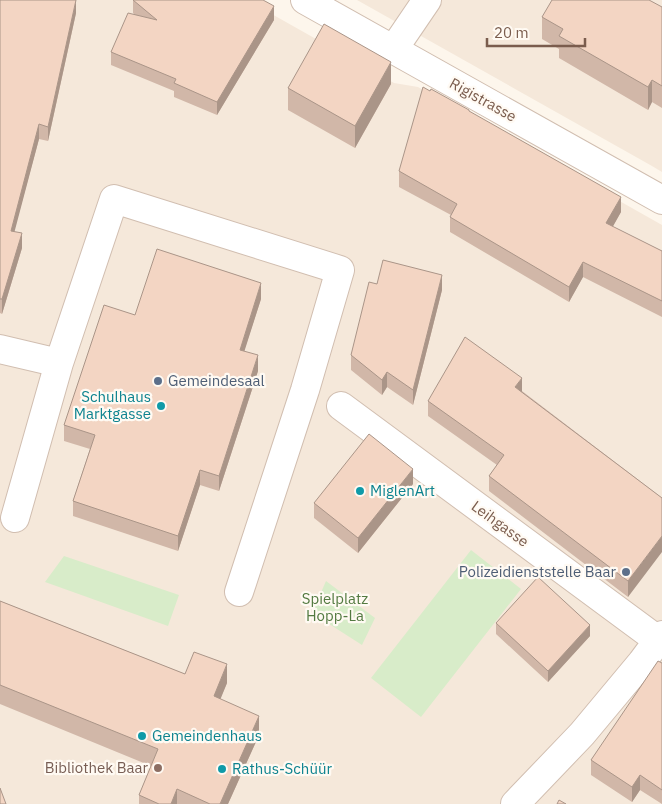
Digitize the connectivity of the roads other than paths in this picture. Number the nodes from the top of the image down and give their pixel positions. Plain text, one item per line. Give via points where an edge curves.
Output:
1 (304, 0) edge
2 (427, 0) edge
3 (393, 50) junction
4 (662, 200) edge
5 (0, 349) edge
6 (60, 363) junction
7 (341, 406) dead end
8 (14, 518) dead end
9 (240, 592) dead end
10 (660, 638) edge
11 (515, 804) edge

1 - 3 street, Rigistrasse
2 - 3 street
3 - 4 street, Rigistrasse
5 - 6 street
6 - 8 street
6 - 9 street via 114,199 340,270
7 - 10 street, Leihgasse
10 - 11 street, Leihgasse via 582,734

